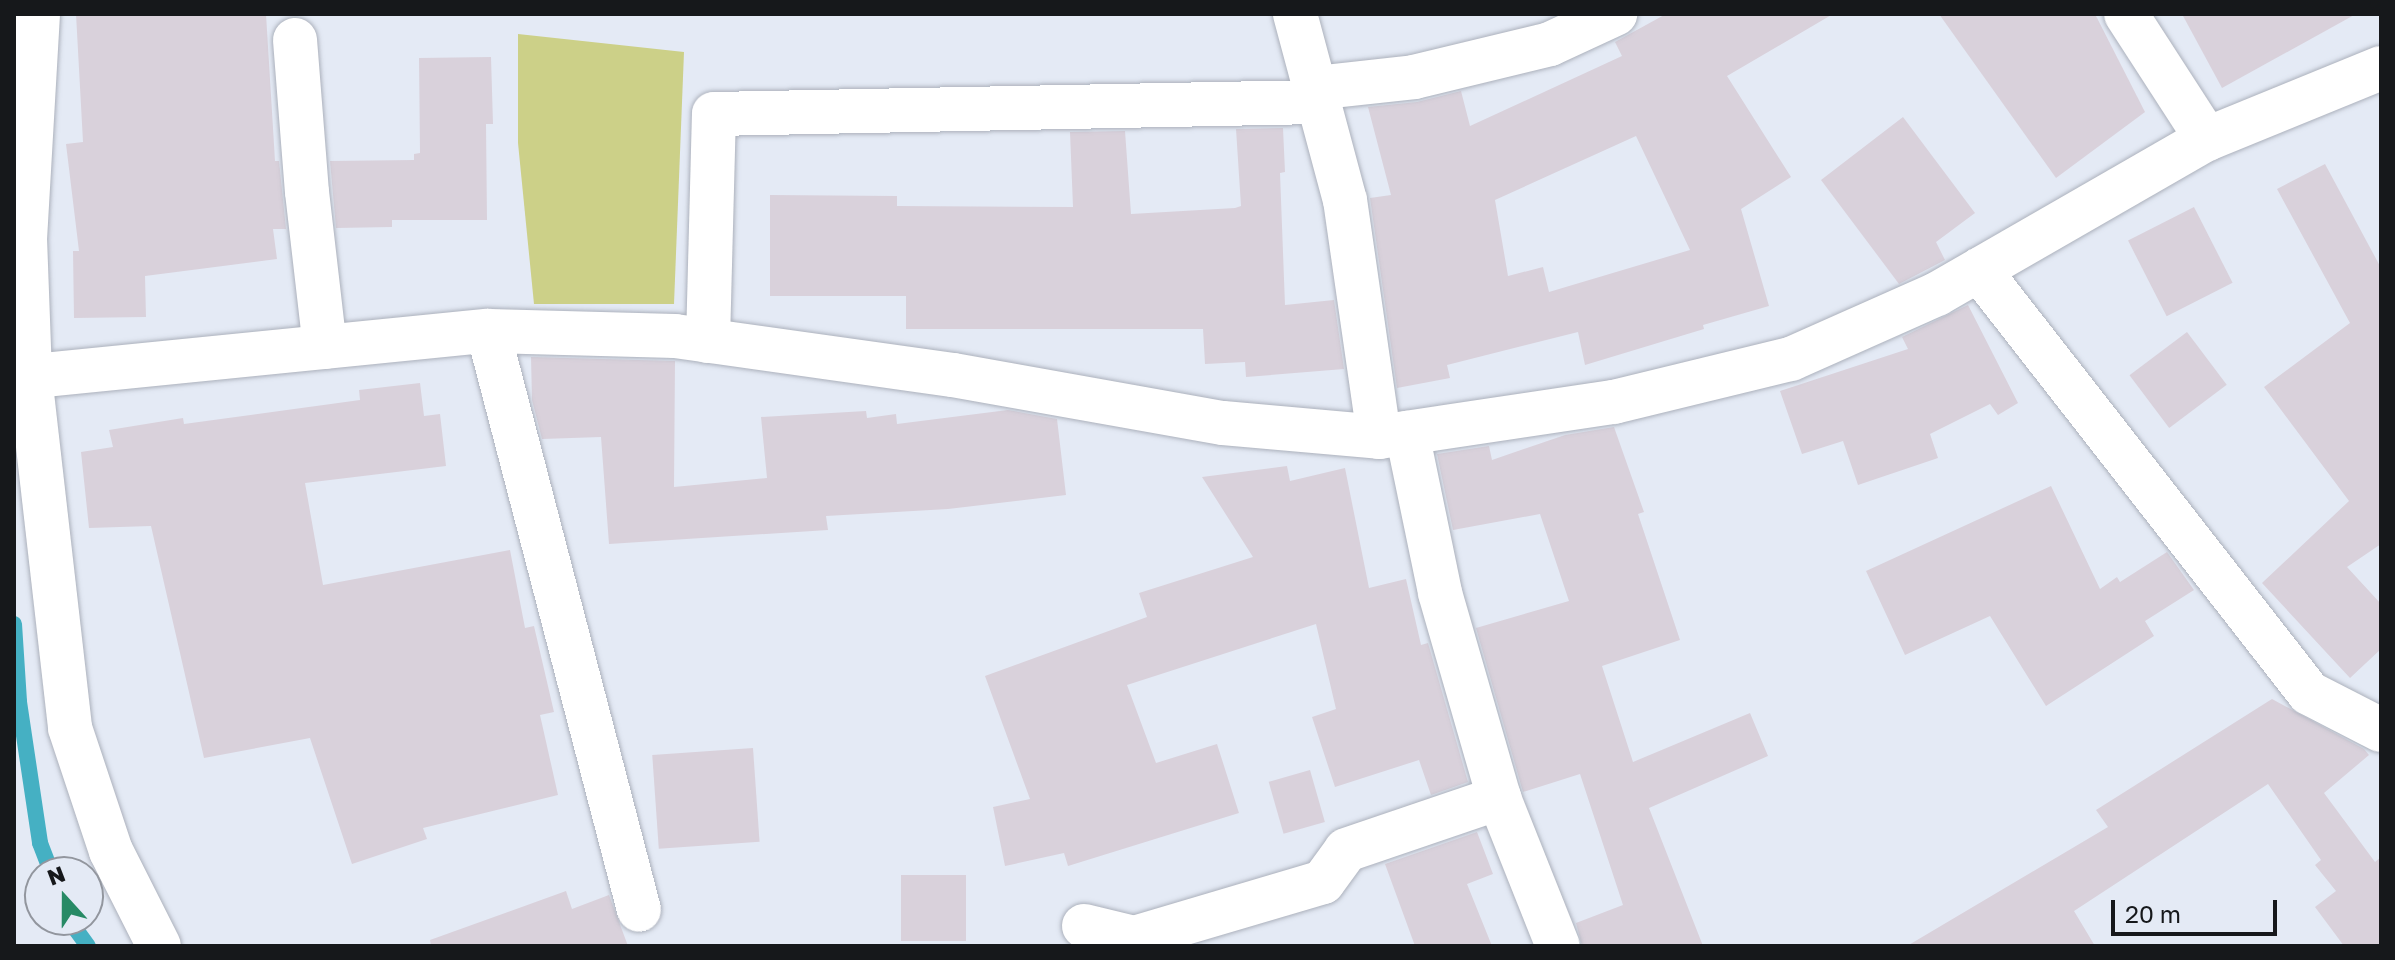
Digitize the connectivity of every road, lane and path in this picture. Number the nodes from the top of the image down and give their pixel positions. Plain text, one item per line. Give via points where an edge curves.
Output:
1 (38, 14) edge
2 (1295, 14) edge
3 (1615, 14) edge
4 (2126, 14) edge
5 (295, 40) dead end
6 (2381, 68) edge
7 (1317, 95) junction
8 (2207, 139) junction
9 (1979, 270) junction
10 (488, 331) junction
11 (708, 341) junction
12 (325, 347) junction
13 (22, 377) edge
14 (1393, 435) junction
15 (2381, 730) edge
16 (1499, 798) junction
17 (639, 910) dead end
18 (1084, 926) dead end
19 (159, 946) edge
20 (1558, 946) edge

1 - 13 street
2 - 7 street
3 - 7 street via 1550,44
4 - 8 street
5 - 12 street
6 - 8 street
7 - 11 street via 714,114
7 - 14 street via 1345,200
8 - 9 street
9 - 14 street via 1791,359 1614,402
9 - 15 street via 2309,693
10 - 11 street
10 - 12 street
10 - 17 street
11 - 14 street via 953,375 1223,423
12 - 13 street
13 - 19 street via 70,728 111,851
14 - 16 street
16 - 18 street via 1346,850 1323,882 1134,938
16 - 20 street

